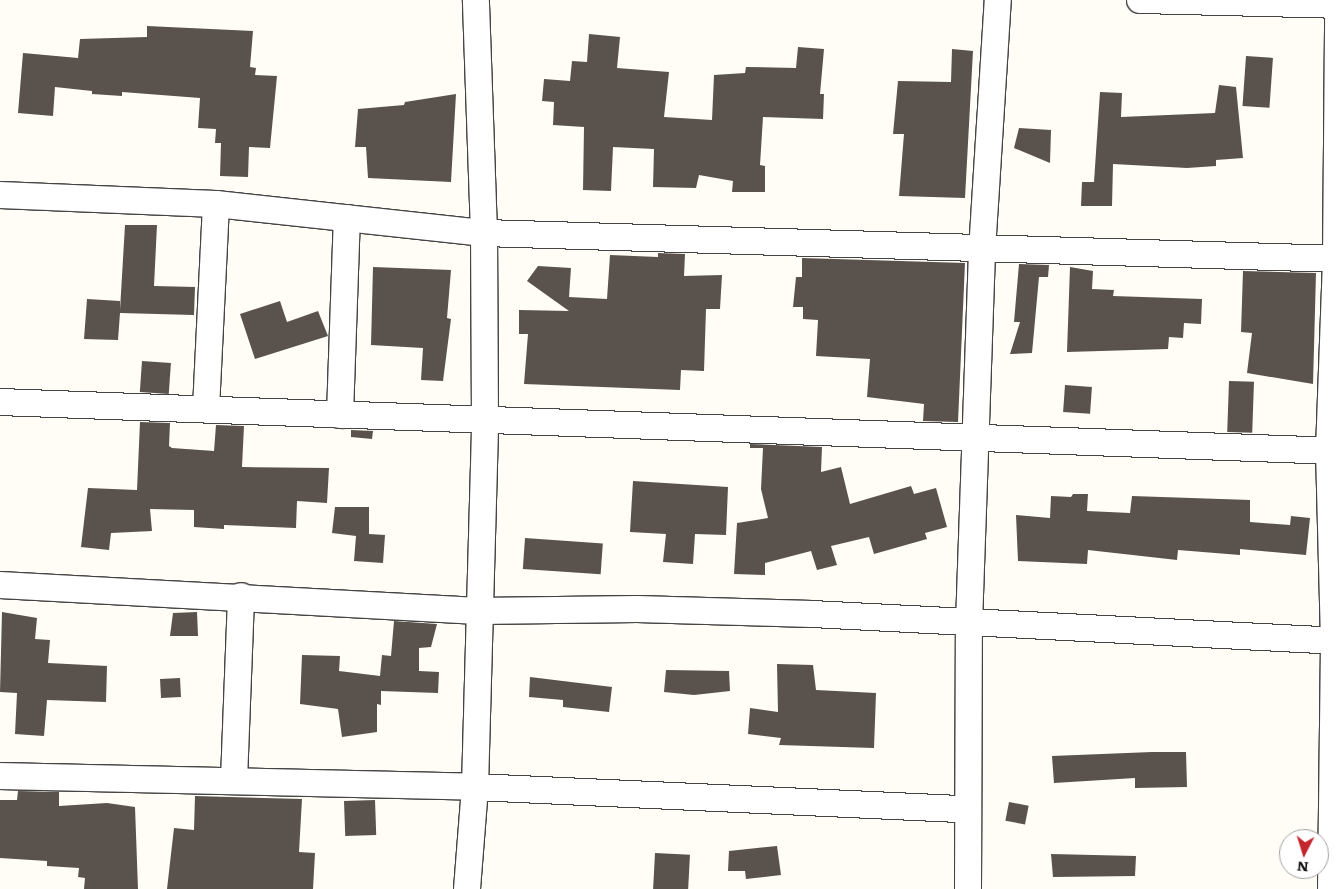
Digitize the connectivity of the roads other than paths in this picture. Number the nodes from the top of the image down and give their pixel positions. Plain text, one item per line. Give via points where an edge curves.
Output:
1 (476, 0) edge
2 (998, 0) edge
3 (1140, 0) edge
4 (1339, 5) edge
5 (0, 195) edge
6 (216, 204) junction
7 (347, 218) junction
8 (484, 233) junction
9 (982, 251) junction
10 (1337, 259) edge
11 (0, 402) edge
12 (206, 409) junction
13 (340, 415) junction
14 (485, 421) junction
15 (977, 438) junction
16 (1334, 451) edge
17 (0, 585) edge
18 (241, 596) junction
19 (478, 610) junction
20 (969, 624) junction
21 (1337, 641) edge
22 (0, 776) edge
23 (234, 780) junction
24 (475, 787) junction
25 (968, 809) junction
26 (1335, 830) edge
27 (467, 889) edge
28 (968, 889) edge
29 (1331, 889) edge

1 - 8 street
2 - 9 street
3 - 4 street
4 - 10 street
5 - 6 street
6 - 7 street
6 - 12 street
7 - 8 street
7 - 13 street
8 - 9 street
8 - 14 street
9 - 10 street
9 - 15 street
10 - 16 street
11 - 12 street
12 - 13 street
13 - 14 street
14 - 15 street
14 - 19 street
15 - 16 street
15 - 20 street
16 - 21 street
17 - 18 street
18 - 19 street
18 - 23 street
19 - 20 street via 637,609 812,614
19 - 24 street
20 - 21 street
20 - 25 street
21 - 26 street
22 - 23 street
23 - 24 street
24 - 25 street
24 - 27 street
25 - 28 street
26 - 29 street

